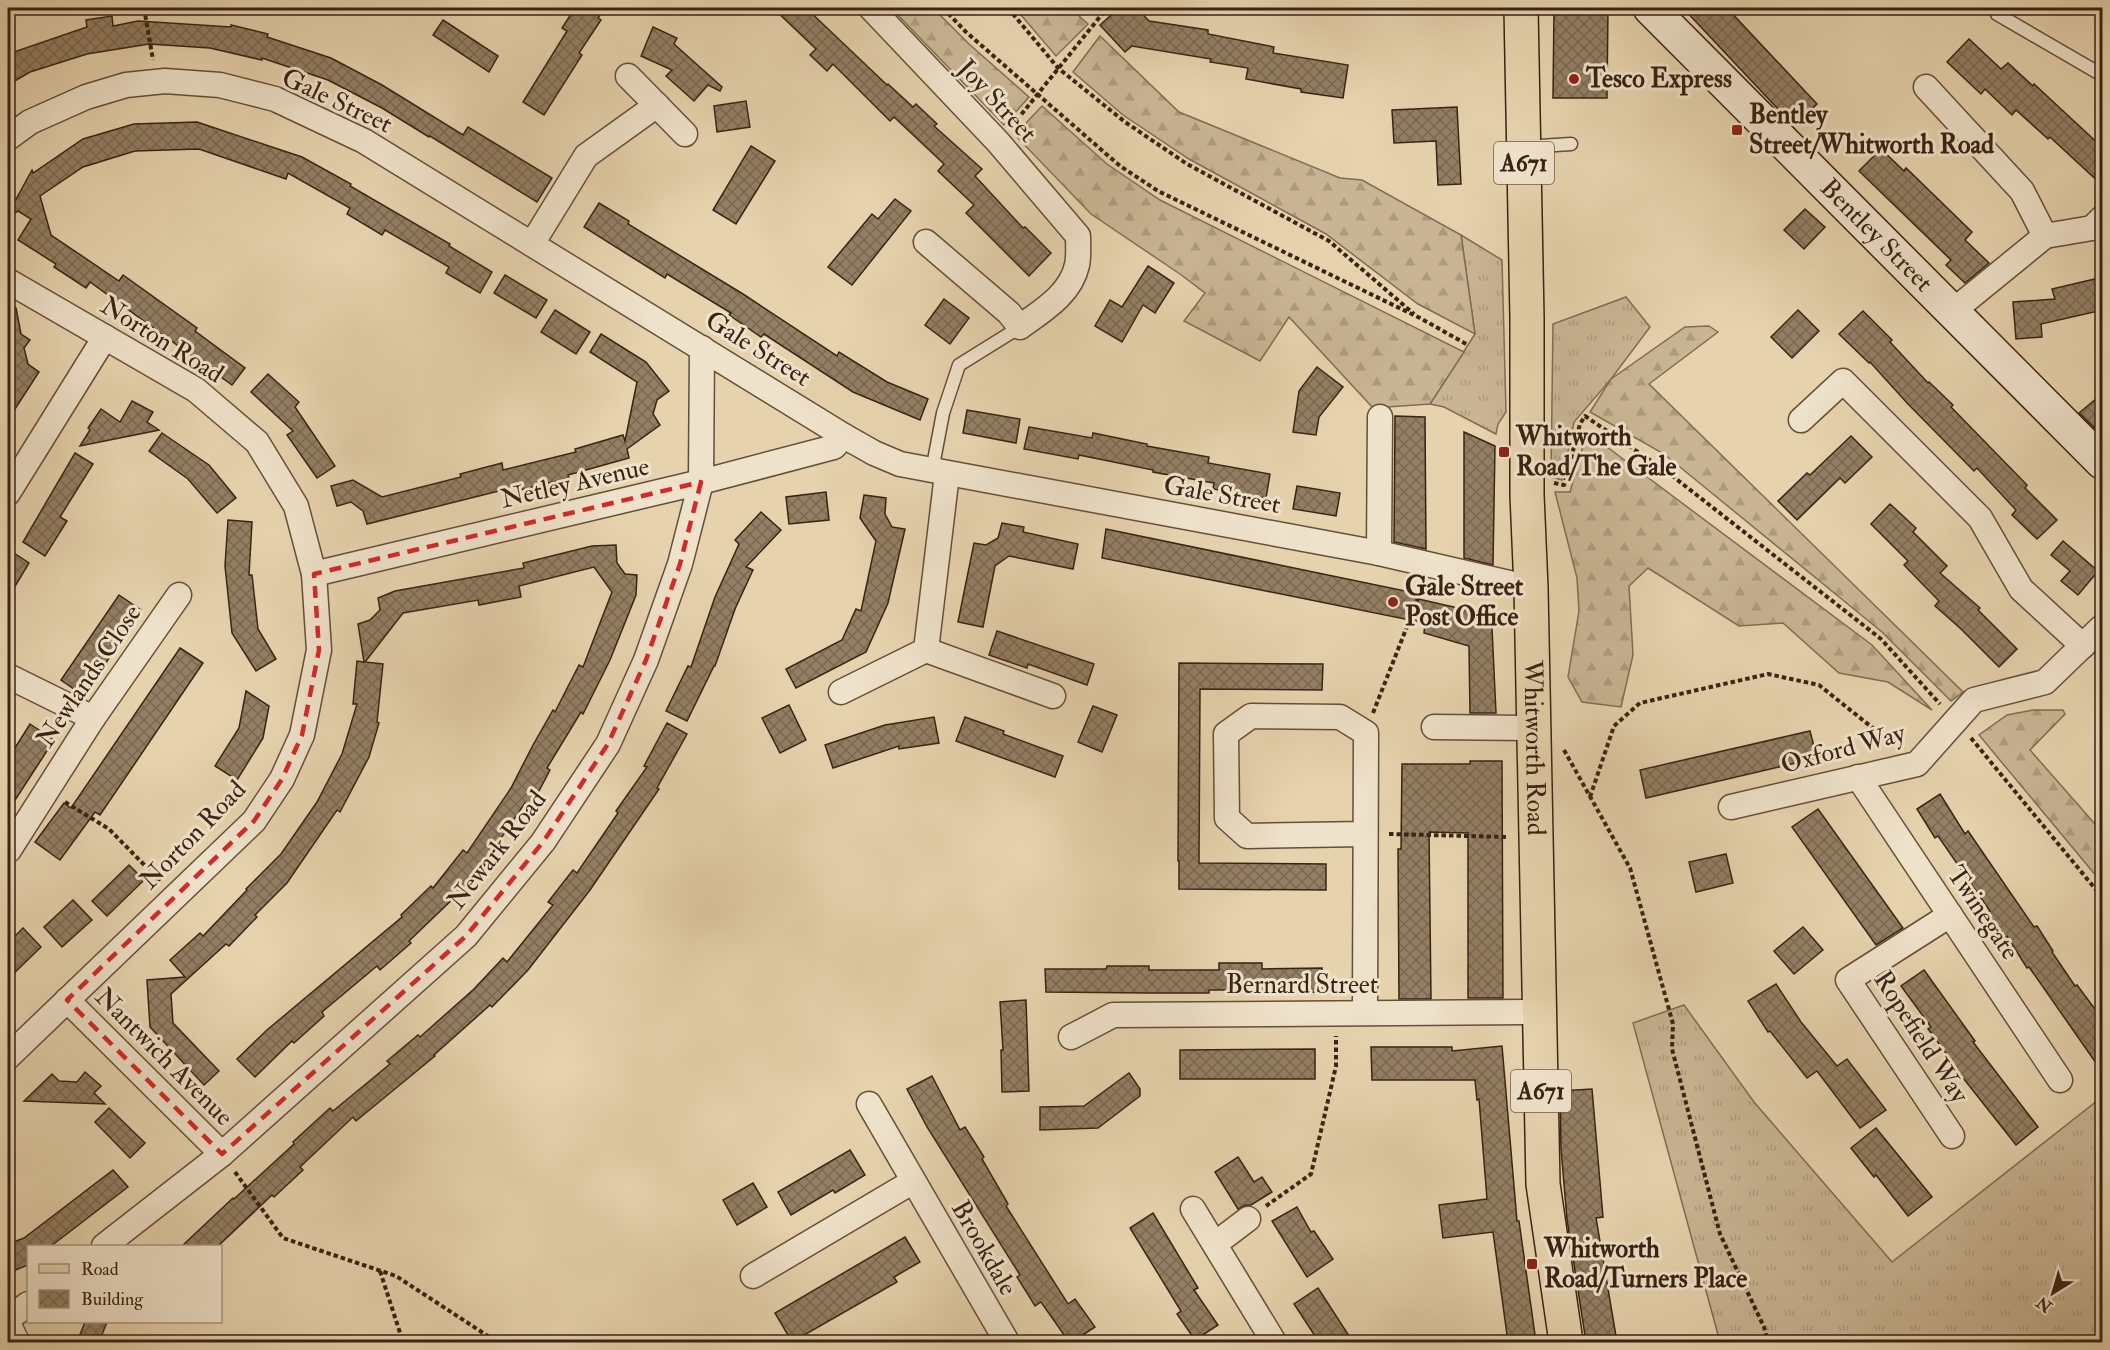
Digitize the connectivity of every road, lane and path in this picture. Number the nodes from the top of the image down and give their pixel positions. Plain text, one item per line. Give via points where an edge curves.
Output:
1 (144, 8) edge
2 (871, 8) edge
3 (943, 8) edge
4 (1008, 8) edge
5 (1107, 8) edge
6 (1521, 8) edge
7 (1650, 8) edge
8 (1997, 14) dead end
9 (1058, 68) junction
10 (2103, 75) edge
11 (628, 76) dead end
12 (157, 82) junction
13 (1926, 87) dead end
14 (1038, 94) junction
15 (657, 105) junction
16 (685, 134) dead end
17 (8, 138) edge
18 (998, 142) junction
19 (1571, 144) dead end
20 (1523, 147) junction
21 (2103, 218) edge
22 (2045, 236) junction
23 (926, 242) dead end
24 (532, 244) junction
25 (8, 281) edge
26 (1953, 311) junction
27 (1419, 318) junction
28 (1020, 327) junction
29 (105, 337) junction
30 (1468, 345) dead end
31 (702, 348) junction
32 (1380, 417) dead end
33 (1801, 420) dead end
34 (844, 436) junction
35 (2103, 462) edge
36 (940, 472) junction
37 (701, 482) junction
38 (1564, 485) dead end
39 (8, 493) edge
40 (1379, 553) junction
41 (1431, 565) junction
42 (314, 574) junction
43 (1531, 588) junction
44 (179, 595) dead end
45 (2103, 627) edge
46 (2083, 646) junction
47 (926, 650) junction
48 (8, 676) edge
49 (840, 692) dead end
50 (1053, 696) dead end
51 (93, 718) junction
52 (1956, 720) junction
53 (1434, 727) dead end
54 (1534, 728) junction
55 (1366, 733) junction
56 (1564, 743) dead end
57 (1917, 764) junction
58 (1858, 777) junction
59 (46, 791) junction
60 (1590, 797) junction
61 (1731, 807) dead end
62 (1365, 834) junction
63 (1536, 838) junction
64 (9, 850) edge
65 (175, 897) junction
66 (2103, 897) edge
67 (1950, 915) junction
68 (67, 1000) junction
69 (1539, 1012) junction
70 (1365, 1013) junction
71 (1336, 1014) junction
72 (1071, 1037) dead end
73 (8, 1057) edge
74 (2060, 1080) dead end
75 (869, 1104) dead end
76 (1952, 1136) dead end
77 (222, 1154) junction
78 (912, 1182) junction
79 (1193, 1209) dead end
80 (1248, 1219) joint
81 (1215, 1244) junction
82 (105, 1245) edge
83 (379, 1270) junction
84 (753, 1276) dead end
85 (27, 1305) edge
86 (8, 1321) edge
87 (1266, 1340) edge
88 (17, 1342) edge
89 (403, 1342) edge
90 (496, 1342) edge
91 (1007, 1342) edge
92 (1566, 1342) edge
93 (1768, 1342) edge

1 - 12 path
2 - 18 street, Joy Street
3 - 14 path via 966,33
4 - 9 path
5 - 9 path
6 - 20 main road, Whitworth Road / A671
7 - 26 street, Bentley Street
8 - 10 lane
9 - 14 path
9 - 27 path via 1125,122 1187,164 1329,241
11 - 15 street
12 - 17 street, Gale Street via 126,85 86,98 30,123
12 - 24 street, Gale Street via 220,85 275,99 364,141
13 - 22 street via 2022,191
14 - 18 path
14 - 27 path via 1120,166 1158,191
15 - 16 street
15 - 24 street via 586,156
18 - 28 street, Joy Street via 1078,236 1077,265 1067,285 1055,301
19 - 20 lane
20 - 43 main road, Whitworth Road / A671
21 - 22 street via 2092,228
22 - 26 street
23 - 28 street via 1010,313
24 - 31 street, Gale Street
25 - 29 street, Norton Road
26 - 35 street, Bentley Street
27 - 30 path
28 - 36 lane via 959,365 943,413
29 - 39 street
29 - 42 street, Norton Road via 196,390 257,442 296,506
31 - 34 street, Gale Street
31 - 37 street, Newark Road
32 - 40 street
33 - 46 street via 1843,381 1980,518 2021,589
34 - 36 street, Gale Street via 900,464
34 - 37 street, Netley Avenue via 834,447
36 - 40 street, Gale Street
36 - 47 street
37 - 42 street, Netley Avenue
37 - 77 street, Newark Road via 680,564 646,660 608,744 543,842 466,936
38 - 52 path via 1585,416 1666,471 1881,639
40 - 41 street, Gale Street
41 - 43 street, Gale Street
41 - 55 path
42 - 65 street, Norton Road via 319,650 302,735 282,779 254,821
43 - 54 main road, Whitworth Road / A671
44 - 51 street, Newlands Close
45 - 46 street, Oxford Way
46 - 52 street, Oxford Way via 2044,682 1974,700
47 - 49 street
47 - 50 street
48 - 51 street
51 - 59 street, Newlands Close
52 - 57 street, Oxford Way
52 - 66 path
53 - 54 street
54 - 63 main road, Whitworth Road / A671
55 - 62 street
55 - 62 street via 1340,717 1251,716 1226,734 1227,818 1247,836
56 - 60 path via 1564,753
57 - 58 street, Oxford Way
57 - 60 path via 1820,685 1768,675 1640,703 1614,726
58 - 61 street, Oxford Way
58 - 67 street, Twinegate
59 - 64 street, Newlands Close
59 - 65 path via 109,829
60 - 93 path via 1630,868 1673,1024 1672,1049 1720,1234
62 - 63 path
62 - 70 street
63 - 69 main road, Whitworth Road / A671
65 - 68 street, Norton Road
67 - 74 street, Twinegate
67 - 76 street, Ropefield Way via 1848,980
68 - 73 street, Norton Road
68 - 77 street, Nantwich Avenue
69 - 70 street, Bernard Street
69 - 92 main road, Whitworth Road / A671 via 1542,1184
70 - 71 street, Bernard Street
71 - 72 street, Bernard Street via 1113,1015
71 - 80 path via 1336,1066 1311,1174
75 - 78 street, Brookdale
77 - 82 street, Newark Road
77 - 83 path via 283,1238
78 - 84 street
78 - 91 street, Brookdale
79 - 81 street
80 - 81 street
81 - 87 street
83 - 89 path
83 - 90 path via 396,1276
85 - 86 street
86 - 88 street

